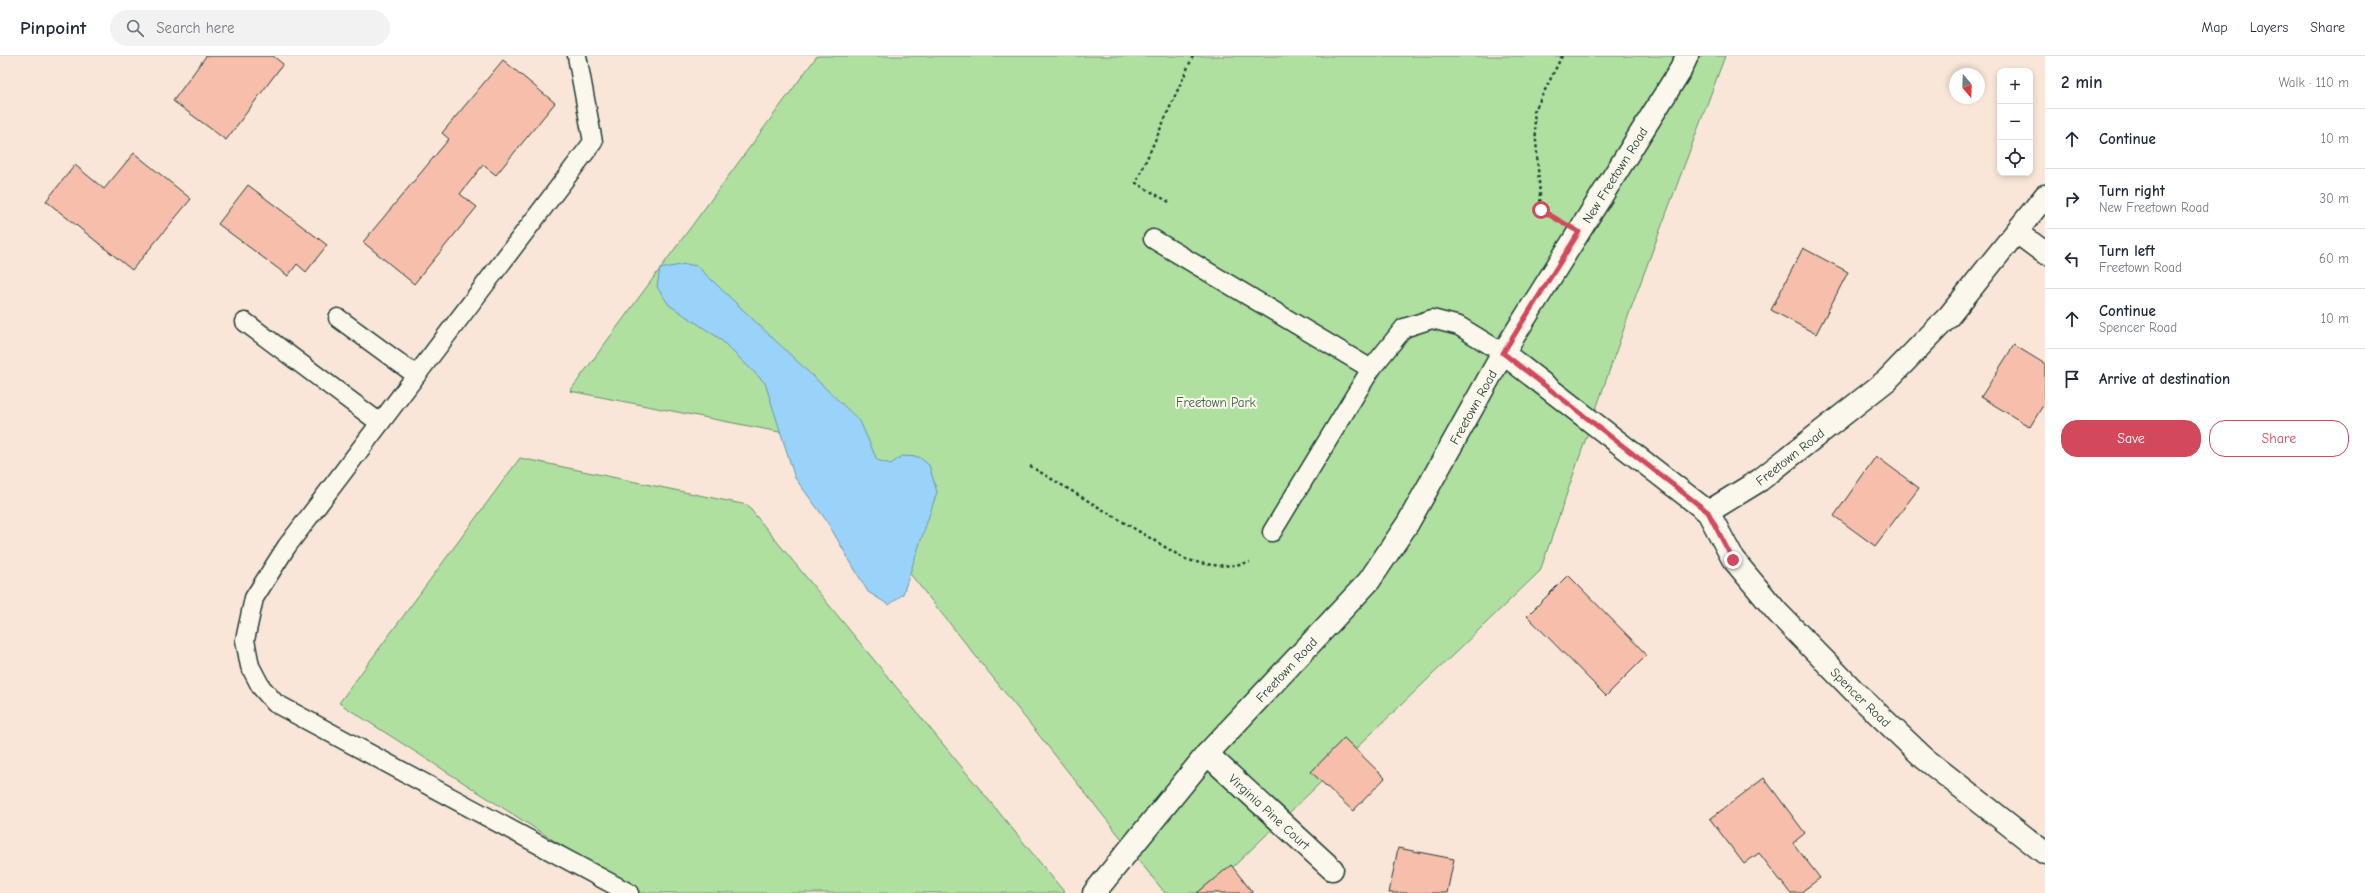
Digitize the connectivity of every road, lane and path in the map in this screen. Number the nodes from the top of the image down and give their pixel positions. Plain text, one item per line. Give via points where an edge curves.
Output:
1 (577, 56) edge
2 (1193, 56) edge
3 (1562, 56) edge
4 (1687, 56) edge
5 (2045, 196) edge
6 (1169, 202) dead end
7 (1579, 232) junction
8 (2018, 233) junction
9 (1153, 239) dead end
10 (2045, 253) edge
11 (338, 318) dead end
12 (245, 322) dead end
13 (1503, 353) junction
14 (1371, 369) junction
15 (416, 375) junction
16 (380, 423) junction
17 (1030, 466) dead end
18 (1708, 512) junction
19 (1272, 532) dead end
20 (1250, 562) dead end
21 (1207, 754) junction
22 (2045, 853) edge
23 (1332, 869) dead end
24 (629, 893) edge
25 (1094, 893) edge

1 - 15 lane via 594,142
2 - 6 path via 1136,183
3 - 7 path via 1534,112 1541,210
4 - 7 street, New Freetown Road
5 - 8 street, Freetown Road
7 - 13 street, New Freetown Road
8 - 10 street
8 - 18 street, Freetown Road via 1949,316 1887,380 1760,480
9 - 14 lane
11 - 15 lane
12 - 16 lane
13 - 14 lane via 1459,326 1432,319 1404,328
13 - 18 street, Freetown Road
13 - 21 street, Freetown Road via 1408,523 1369,581
14 - 19 lane
15 - 16 lane
16 - 24 lane via 287,546 254,598 245,640 250,666 262,688 275,703
17 - 20 path via 1185,559 1210,566 1231,567
18 - 22 street, Spencer Road via 1733,560 1777,612 1857,694 1924,758
21 - 23 street, Virginia Pine Court
21 - 25 street, Freetown Road

